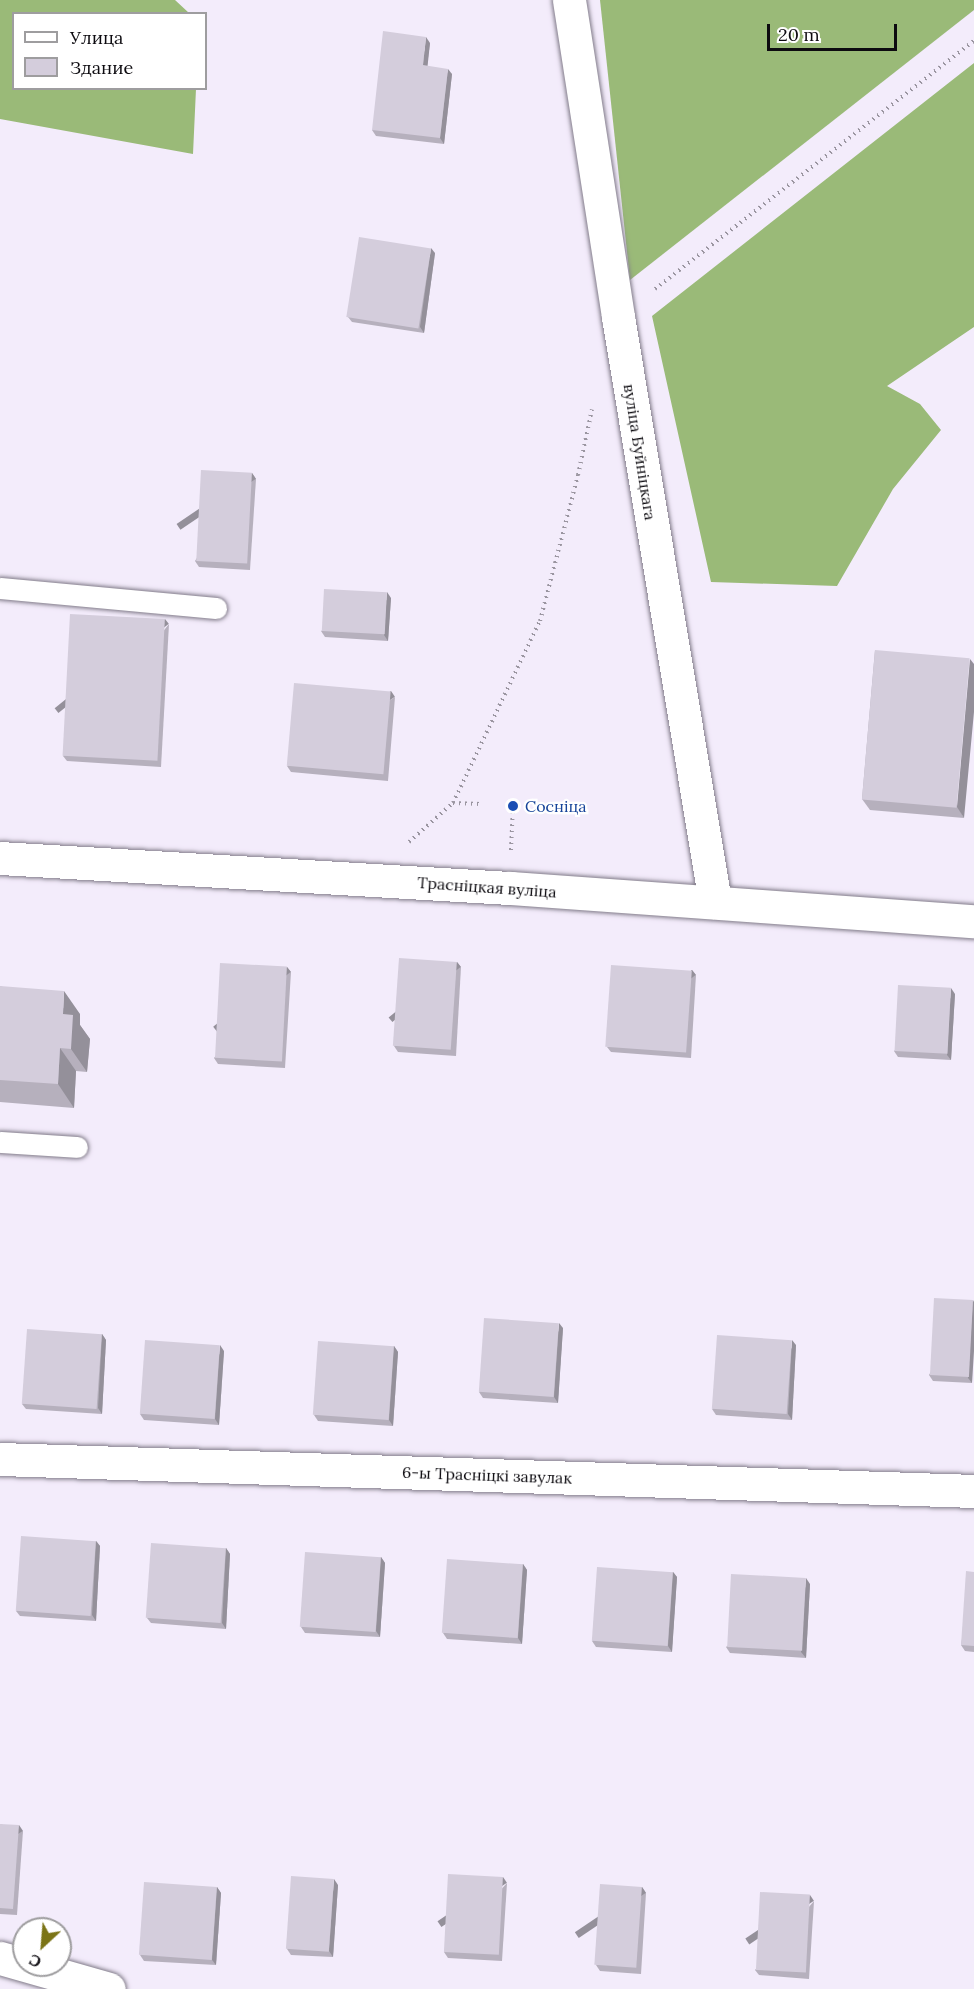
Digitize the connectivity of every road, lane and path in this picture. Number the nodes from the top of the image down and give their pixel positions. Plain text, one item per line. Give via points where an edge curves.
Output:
1 (569, 0) edge
2 (974, 41) edge
3 (618, 317) junction
4 (593, 401) dead end
5 (0, 588) edge
6 (216, 608) dead end
7 (453, 803) junction
8 (481, 804) dead end
9 (399, 848) dead end
10 (0, 858) edge
11 (715, 902) junction
12 (974, 921) edge
13 (0, 1142) edge
14 (77, 1147) dead end
15 (0, 1459) edge
16 (974, 1491) edge
17 (0, 1958) edge
18 (109, 1989) edge

1 - 3 street, вуліца Буйніцкага
2 - 3 path
3 - 11 street, вуліца Буйніцкага
4 - 7 path via 540,621
5 - 6 lane
7 - 8 path
7 - 9 path
10 - 11 street, Трасніцкая вуліца
11 - 12 street, Трасніцкая вуліца
13 - 14 lane
15 - 16 street, 6-ы Трасніцкі завулак
17 - 18 street

